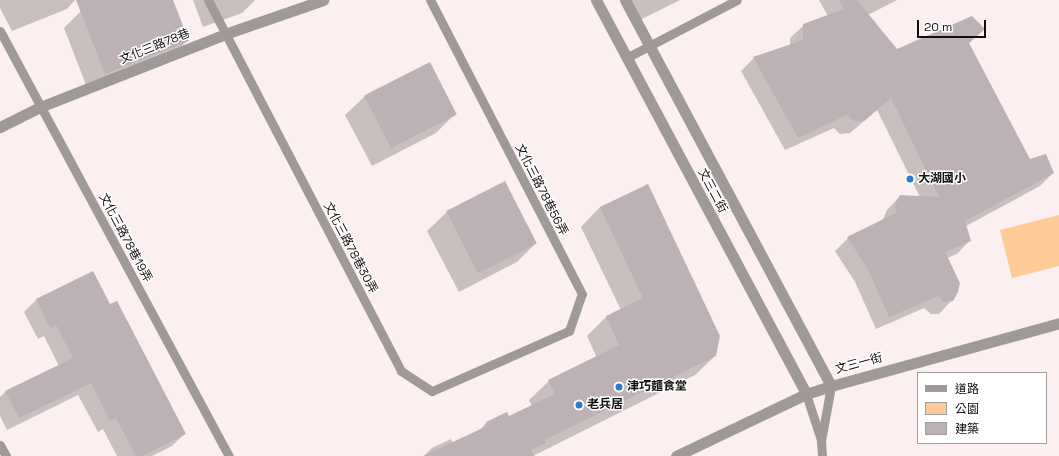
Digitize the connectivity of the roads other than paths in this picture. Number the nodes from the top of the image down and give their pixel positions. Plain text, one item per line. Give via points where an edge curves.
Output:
1 (208, 0) edge
2 (324, 0) edge
3 (430, 0) edge
4 (596, 0) edge
5 (626, 0) edge
6 (737, 0) edge
7 (0, 32) edge
8 (225, 34) junction
9 (650, 46) junction
10 (626, 58) junction
11 (40, 107) junction
12 (0, 128) edge
13 (1059, 323) edge
14 (505, 359) joint
15 (831, 386) junction
16 (806, 394) junction
17 (821, 441) junction
18 (0, 445) edge
19 (6, 456) edge
20 (229, 456) edge
21 (676, 456) edge
22 (822, 456) edge

1 - 8 lane
2 - 8 street, 文化三路78巷
3 - 14 lane, 文化三路78巷56弄 via 582,294 569,331
4 - 10 street, 文三二街
5 - 9 street, 文三二街
6 - 9 lane
7 - 11 lane, 文化三路78巷19弄
8 - 11 street, 文化三路78巷
8 - 14 lane, 文化三路78巷30弄 via 401,371 432,391
9 - 10 lane
9 - 15 street, 文三二街
10 - 16 street, 文三二街
11 - 12 street, 文化三路78巷
11 - 20 lane, 文化三路78巷19弄
13 - 15 street, 文三一街
15 - 16 street, 文三一街
15 - 17 lane
16 - 17 lane
16 - 21 street, 文三一街
17 - 22 lane
18 - 19 lane

